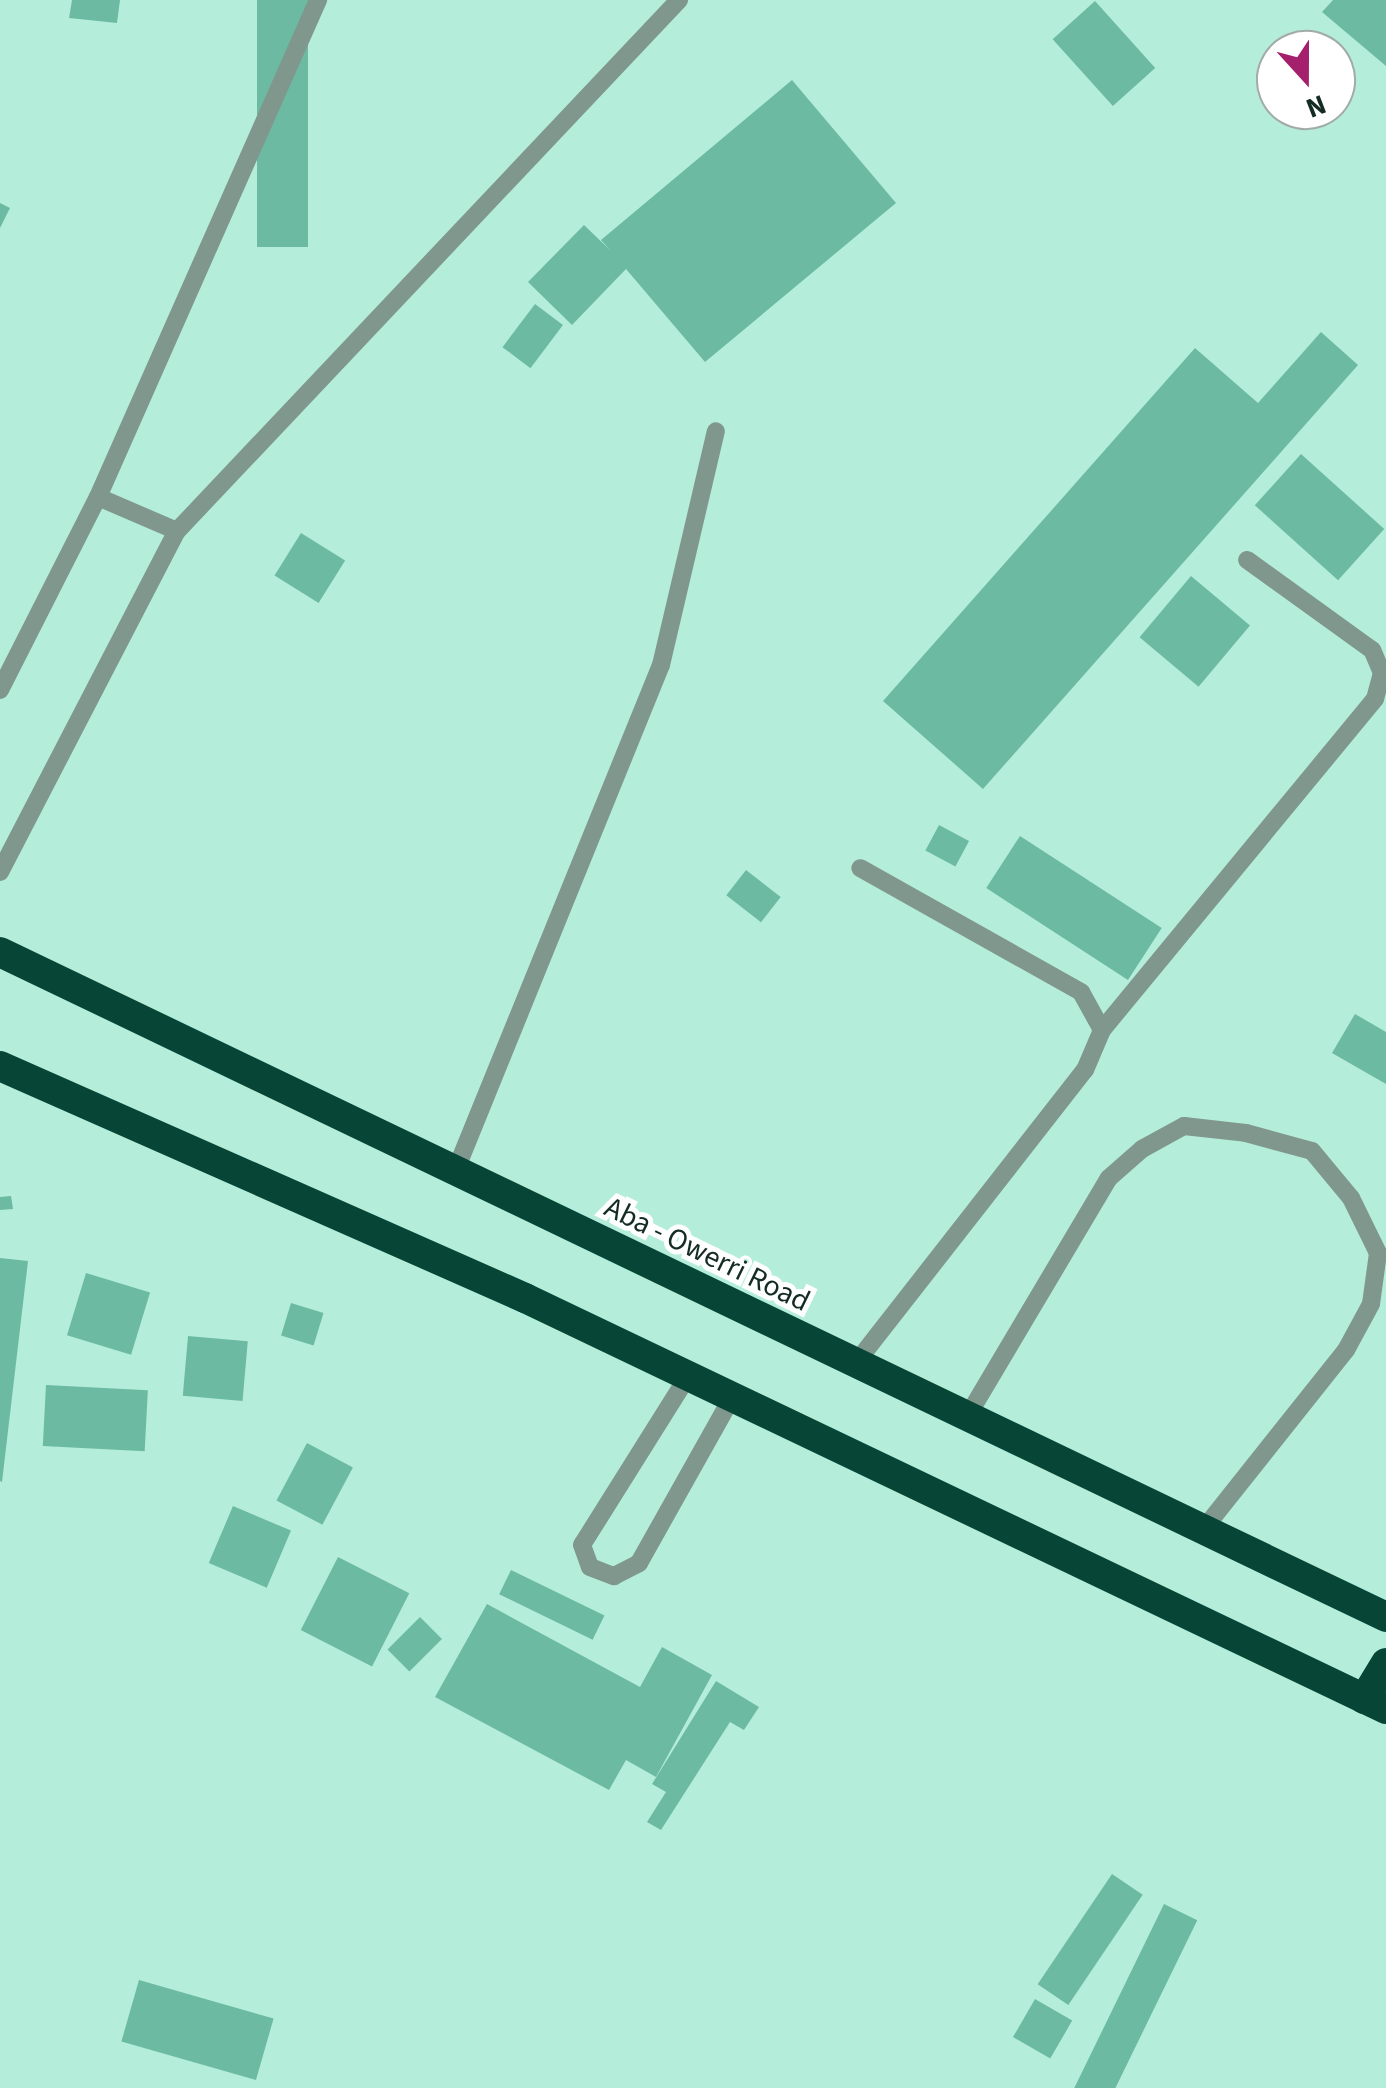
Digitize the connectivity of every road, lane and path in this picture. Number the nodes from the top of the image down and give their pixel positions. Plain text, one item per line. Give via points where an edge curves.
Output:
1 (318, 0) edge
2 (679, 0) edge
3 (716, 431) dead end
4 (98, 497) junction
5 (178, 531) junction
6 (1246, 560) dead end
7 (0, 690) edge
8 (860, 868) dead end
9 (0, 872) edge
10 (0, 952) edge
11 (1102, 1030) junction
12 (0, 1066) edge
13 (455, 1172) junction
14 (855, 1364) junction
15 (688, 1376) junction
16 (732, 1397) junction
17 (967, 1418) junction
18 (1204, 1530) junction
19 (1386, 1617) edge
20 (1386, 1664) edge
21 (1375, 1704) edge

1 - 4 lane
2 - 5 lane
3 - 13 lane via 661,665
4 - 5 lane
4 - 7 lane
5 - 9 lane
6 - 11 lane via 1372,650 1382,673 1375,699
8 - 11 lane via 1081,992
10 - 13 highway, Aba - Owerri Road
11 - 14 lane via 1085,1070
12 - 15 highway
13 - 14 highway, Aba - Owerri Road
14 - 17 highway, Aba - Owerri Road
15 - 16 highway
15 - 16 lane via 582,1545 590,1568 614,1576 639,1563
16 - 21 highway
17 - 18 highway, Aba - Owerri Road
17 - 18 lane via 1109,1178 1142,1149 1184,1126 1246,1133 1312,1151 1351,1198 1378,1253 1370,1304 1346,1350
18 - 19 highway, Aba - Owerri Road
20 - 21 highway

